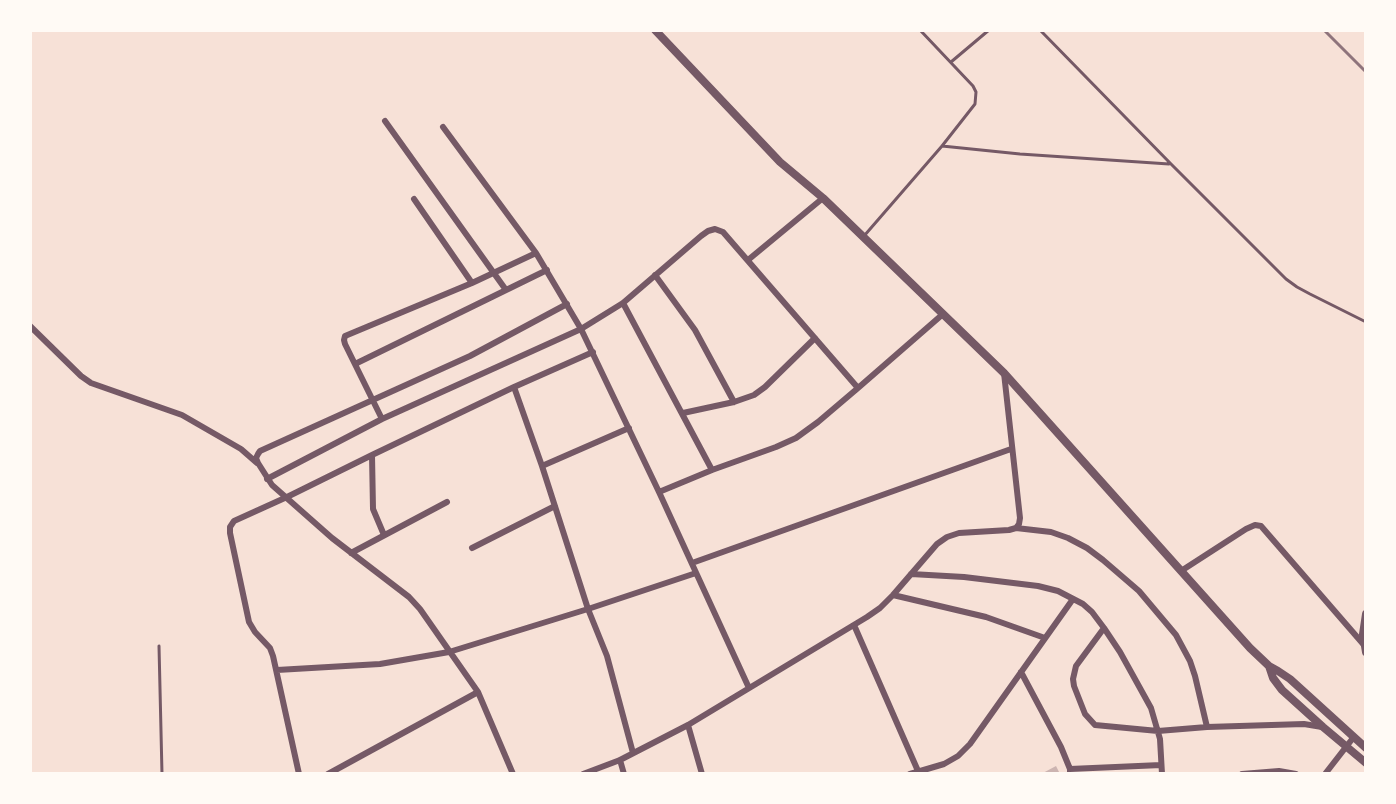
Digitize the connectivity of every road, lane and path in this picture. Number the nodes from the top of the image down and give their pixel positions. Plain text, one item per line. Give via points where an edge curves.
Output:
1 (655, 30) edge
2 (920, 30) edge
3 (989, 30) edge
4 (1040, 30) edge
5 (951, 62) junction
6 (385, 121) dead end
7 (443, 127) dead end
8 (942, 146) junction
9 (1171, 164) junction
10 (823, 198) junction
11 (414, 199) dead end
12 (863, 237) junction
13 (536, 253) junction
14 (748, 260) junction
15 (547, 270) junction
16 (493, 274) junction
17 (655, 275) junction
18 (472, 283) junction
19 (506, 290) junction
20 (623, 303) junction
21 (567, 304) junction
22 (943, 314) junction
23 (1366, 322) edge
24 (30, 326) edge
25 (581, 329) junction
26 (816, 338) junction
27 (593, 352) junction
28 (355, 364) junction
29 (1004, 373) junction
30 (514, 387) junction
31 (858, 388) junction
32 (372, 399) junction
33 (734, 402) junction
34 (683, 413) junction
35 (382, 419) junction
36 (629, 428) junction
37 (1011, 449) junction
38 (372, 455) junction
39 (258, 463) junction
40 (542, 466) junction
41 (712, 470) junction
42 (267, 479) junction
43 (659, 492) junction
44 (287, 497) junction
45 (447, 502) dead end
46 (555, 506) junction
47 (1016, 528) junction
48 (384, 535) junction
49 (472, 548) dead end
50 (351, 553) junction
51 (692, 563) junction
52 (1181, 571) junction
53 (696, 573) junction
54 (911, 574) junction
55 (893, 595) junction
56 (1073, 599) junction
57 (588, 609) junction
58 (1366, 614) edge
59 (854, 625) junction
60 (1104, 628) junction
61 (1045, 638) junction
62 (159, 646) dead end
63 (1366, 649) edge
64 (449, 652) junction
65 (1269, 666) junction
66 (277, 670) junction
67 (1022, 672) junction
68 (749, 688) junction
69 (478, 692) junction
70 (688, 726) junction
71 (1207, 727) junction
72 (1323, 727) junction
73 (1158, 731) junction
74 (1353, 738) junction
75 (1346, 746) junction
76 (1366, 748) edge
77 (633, 753) junction
78 (620, 760) junction
79 (1366, 763) edge
80 (1161, 765) junction
81 (918, 771) junction
82 (1070, 772) edge
83 (162, 774) edge
84 (299, 774) edge
85 (328, 774) edge
86 (513, 774) edge
87 (583, 774) edge
88 (624, 774) edge
89 (702, 774) edge
90 (910, 774) edge
91 (1162, 774) edge
92 (1242, 774) edge
93 (1296, 774) edge
94 (1325, 774) edge

1 - 10 street via 780,162
2 - 5 lane
3 - 5 lane
4 - 9 lane
5 - 8 lane via 973,86 975,104
6 - 16 street
7 - 13 street
8 - 9 lane
8 - 12 lane
9 - 23 lane via 1292,283
10 - 12 street
10 - 14 street
11 - 18 street
12 - 22 street
13 - 15 street
13 - 16 street
14 - 17 street via 716,229 701,236
14 - 26 street
15 - 19 street
15 - 21 street
16 - 18 street
16 - 19 street
17 - 20 street
17 - 33 street via 694,330
18 - 28 street via 345,336
19 - 28 street
20 - 25 street
20 - 34 street
21 - 25 street
21 - 32 street via 470,356
22 - 29 street
22 - 31 street
24 - 39 street via 91,383 182,415
25 - 27 street
25 - 35 street
26 - 31 street
26 - 33 street via 765,387
27 - 30 street
27 - 36 street
28 - 32 street
29 - 37 street
29 - 52 street
30 - 38 street
30 - 40 street
31 - 41 street via 796,438
32 - 35 street
32 - 39 street via 260,452
33 - 34 street
34 - 41 street
35 - 42 street
36 - 40 street
36 - 43 street
37 - 47 street via 1020,518
37 - 51 street
38 - 44 street
38 - 48 street via 373,509
39 - 42 street
40 - 46 street
41 - 43 street
42 - 44 street
43 - 51 street
44 - 50 street
44 - 66 street via 234,521 230,527 249,622 270,648
45 - 48 street
46 - 49 street
46 - 57 street
47 - 54 street via 947,537
47 - 71 street via 1051,532 1078,543 1139,591 1170,628 1190,661
48 - 50 street
50 - 64 street via 414,602
51 - 53 street
52 - 63 street via 1246,529 1261,526
52 - 65 street
53 - 57 street
53 - 68 street
54 - 55 street
54 - 56 street via 1038,586
55 - 59 street
55 - 61 street via 986,617
56 - 60 street via 1092,612
56 - 61 street
57 - 64 street
57 - 77 street via 607,656
58 - 63 street
59 - 68 street
59 - 81 street
60 - 73 street via 1151,708
60 - 73 street via 1074,673 1074,686 1085,714 1095,725
61 - 67 street
62 - 83 lane
64 - 66 street via 380,664
64 - 69 street
65 - 72 street via 1277,684
65 - 74 street via 1290,680
66 - 84 street
67 - 81 street via 958,756
67 - 82 street
68 - 70 street
69 - 85 street
69 - 86 street
70 - 77 street
70 - 89 street
71 - 72 street
71 - 73 street
72 - 75 street
73 - 80 street
74 - 75 street
74 - 76 street
75 - 79 street
75 - 94 street
77 - 78 street
78 - 87 street
78 - 88 street
80 - 82 street
80 - 91 street
81 - 90 street
92 - 93 street

